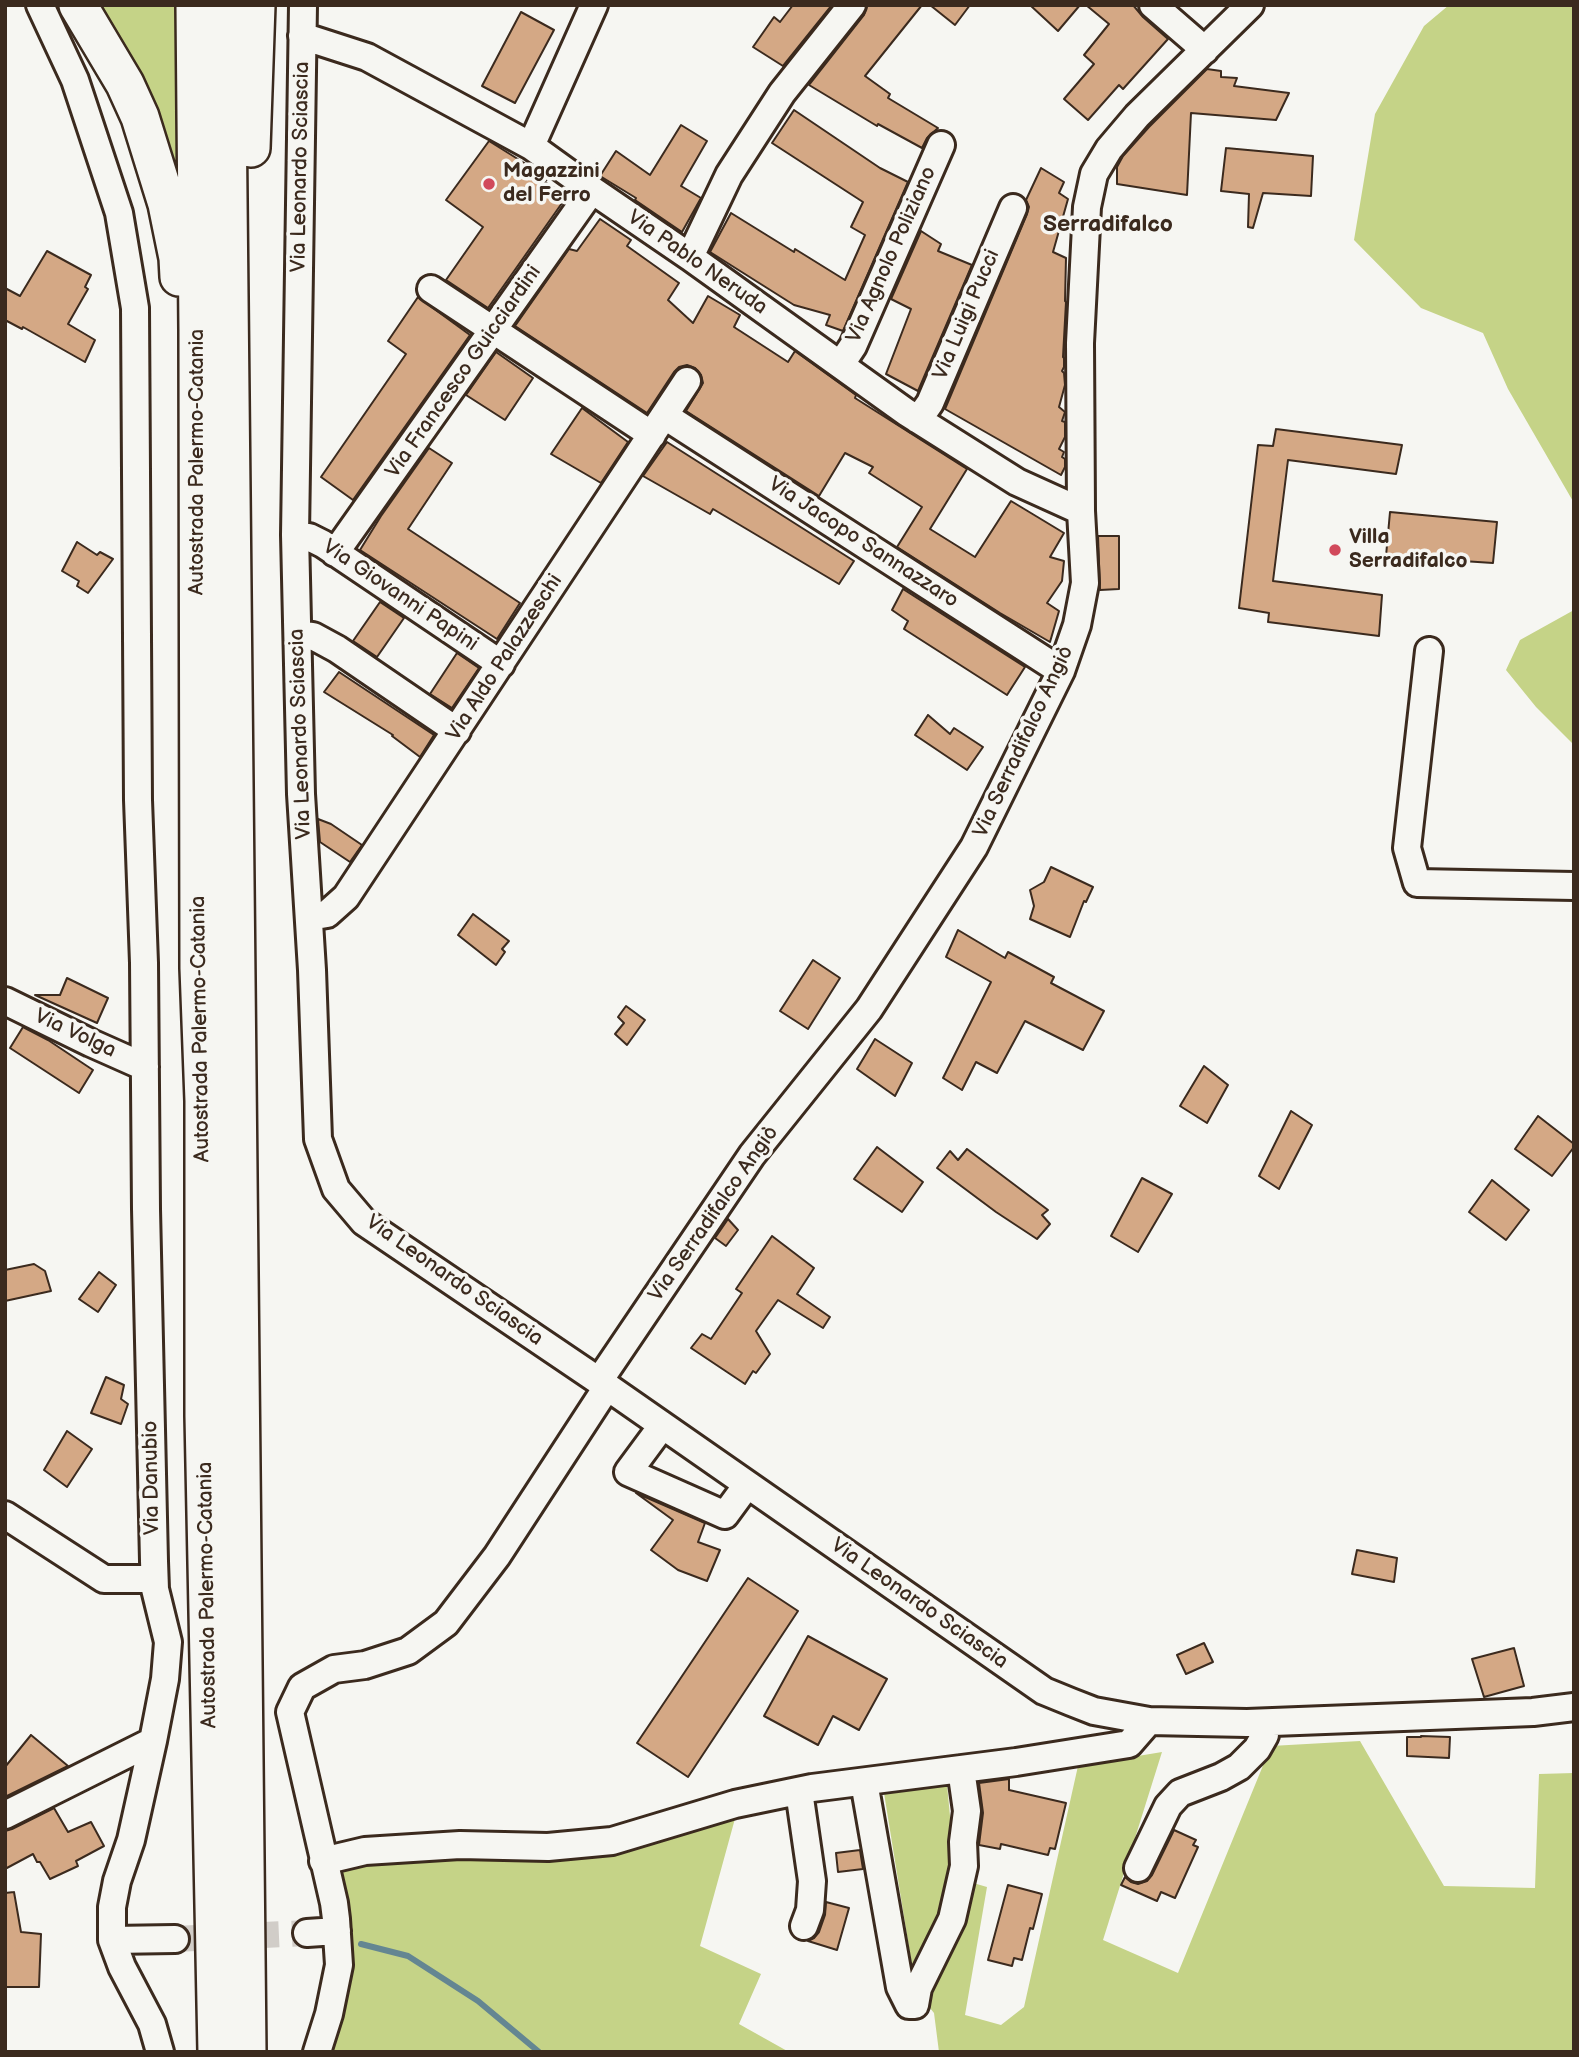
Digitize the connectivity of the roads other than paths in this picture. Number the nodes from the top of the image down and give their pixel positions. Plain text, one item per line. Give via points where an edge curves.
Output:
1 (40, 5) edge
2 (78, 5) edge
3 (195, 5) edge
4 (226, 5) edge
5 (256, 5) edge
6 (303, 5) edge
7 (594, 5) edge
8 (852, 5) edge
9 (1153, 5) edge
10 (1250, 5) edge
11 (302, 36) junction
12 (1205, 50) junction
13 (941, 145) dead end
14 (531, 146) junction
15 (592, 190) junction
16 (1013, 208) dead end
17 (690, 257) junction
18 (431, 289) dead end
19 (493, 331) junction
20 (841, 364) junction
21 (687, 381) dead end
22 (918, 420) junction
23 (658, 426) junction
24 (1081, 511) junction
25 (295, 535) junction
26 (335, 553) junction
27 (299, 634) junction
28 (1429, 652) dead end
29 (501, 664) junction
30 (232, 669) junction
31 (1061, 671) junction
32 (457, 731) junction
33 (1574, 886) edge
34 (198, 897) junction
35 (309, 917) junction
36 (5, 1001) edge
37 (145, 1066) junction
38 (603, 1384) junction
39 (663, 1426) junction
40 (747, 1485) junction
41 (5, 1515) edge
42 (154, 1579) junction
43 (1574, 1707) edge
44 (1149, 1721) junction
45 (1265, 1723) junction
46 (153, 1741) junction
47 (961, 1769) junction
48 (864, 1782) junction
49 (799, 1791) junction
50 (5, 1815) edge
51 (323, 1861) junction
52 (1138, 1868) dead end
53 (804, 1926) dead end
54 (337, 1931) junction
55 (307, 1933) tunnel mouth
56 (175, 1939) tunnel mouth
57 (112, 1940) junction
58 (160, 2052) edge
59 (216, 2052) edge
60 (247, 2052) edge
61 (317, 2052) edge

1 - 37 street, Via Danubio via 75,80 119,213 135,308
2 - 34 highway via 140,117 178,258 184,343 188,744
3 - 34 highway, Autostrada Palermo-Catania
4 - 30 highway, Autostrada Palermo-Catania
5 - 30 highway via 247,572
6 - 11 street, Via Leonardo Sciascia
7 - 14 street
8 - 17 street via 782,93 729,175
9 - 12 street
10 - 12 street, Via Serradifalco Angiò
11 - 14 street, Via Pablo Neruda via 367,57
11 - 25 street, Via Leonardo Sciascia
12 - 24 street, Via Serradifalco Angiò via 1137,116 1094,174 1087,207 1080,343
13 - 20 street, Via Agnolo Poliziano
14 - 15 street, Via Pablo Neruda
15 - 17 street, Via Pablo Neruda
15 - 19 street, Via Francesco Guicciardini
16 - 22 street, Via Luigi Pucci via 930,403
17 - 20 street, Via Pablo Neruda
18 - 19 street, Via Jacopo Sannazzaro
19 - 23 street, Via Jacopo Sannazzaro
19 - 26 street, Via Francesco Guicciardini
20 - 22 street, Via Pablo Neruda
21 - 23 street, Via Aldo Palazzeschi
22 - 24 street, Via Pablo Neruda via 1017,482
23 - 29 street, Via Aldo Palazzeschi
23 - 31 street, Via Jacopo Sannazzaro
24 - 31 street, Via Serradifalco Angiò via 1086,583
25 - 26 street, Via Giovanni Papini via 309,537
25 - 27 street, Via Leonardo Sciascia
26 - 29 street, Via Giovanni Papini
27 - 32 street via 337,649
27 - 35 street, Via Leonardo Sciascia via 301,794
28 - 33 street via 1407,848 1417,883
29 - 32 street, Via Aldo Palazzeschi
30 - 60 highway, Autostrada Palermo-Catania
31 - 38 street, Via Serradifalco Angiò via 974,847 869,1009 752,1155
32 - 35 street, Via Aldo Palazzeschi via 346,897 327,914
34 - 59 highway, Autostrada Palermo-Catania
35 - 38 street, Via Leonardo Sciascia via 318,1139 337,1189 364,1222
36 - 37 street, Via Volga
37 - 42 street, Via Danubio
38 - 39 street, Via Leonardo Sciascia
38 - 51 street, Via Serradifalco Angiò via 497,1556 446,1623 408,1651 334,1670 302,1687 290,1712
39 - 40 street, Via Leonardo Sciascia
39 - 40 street via 628,1472 725,1515
40 - 44 street, Via Leonardo Sciascia via 1044,1691 1094,1712
41 - 42 street via 104,1579
42 - 46 street, Via Danubio via 168,1642
43 - 45 street, Via Leonardo Sciascia
44 - 45 street, Via Leonardo Sciascia
44 - 47 street via 1129,1744
45 - 52 street via 1265,1735 1257,1749 1239,1767 1180,1793 1168,1806
46 - 50 street
46 - 57 street, Via Danubio via 117,1881
47 - 48 street
47 - 48 street via 967,1811 964,1866 952,1919 918,1988 915,2005 909,2005 900,1987
48 - 49 street
49 - 51 street via 735,1804 612,1841 365,1851
49 - 53 street via 812,1881
51 - 54 street, Via Serradifalco Angiò
54 - 55 street
54 - 61 street, Via Serradifalco Angiò via 339,1965
56 - 57 street
57 - 58 street via 152,2024

